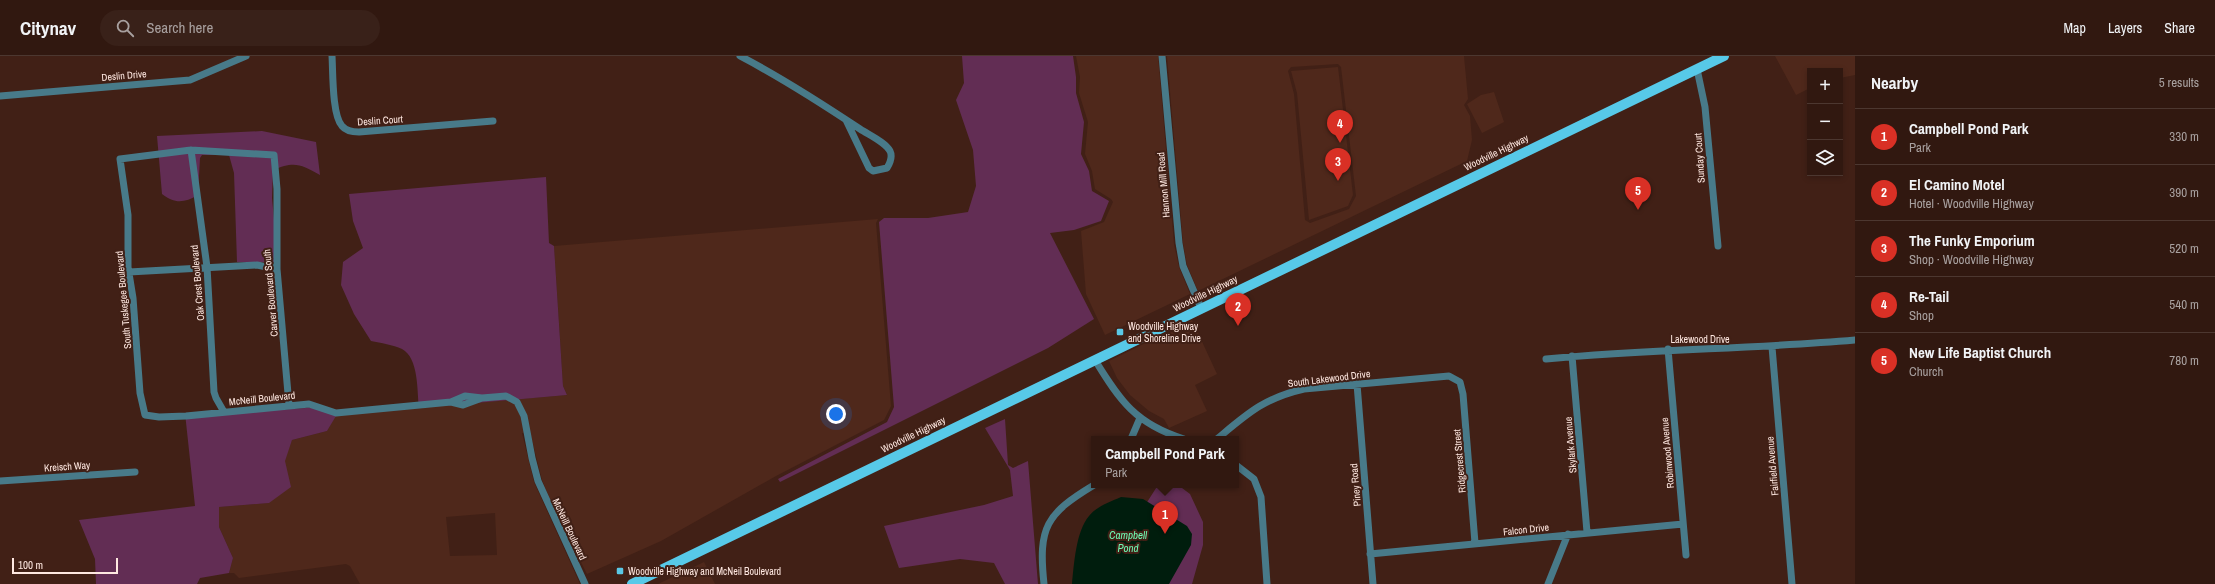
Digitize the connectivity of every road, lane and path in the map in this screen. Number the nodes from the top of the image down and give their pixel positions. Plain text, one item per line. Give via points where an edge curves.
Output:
1 (246, 56) edge
2 (332, 56) edge
3 (740, 56) edge
4 (1162, 56) edge
5 (1724, 56) edge
6 (1697, 69) junction
7 (0, 96) edge
8 (846, 120) junction
9 (493, 121) dead end
10 (191, 150) junction
11 (1718, 246) dead end
12 (207, 267) junction
13 (277, 269) junction
14 (129, 272) junction
15 (1201, 308) junction
16 (1855, 340) edge
17 (1772, 347) junction
18 (1668, 349) junction
19 (1572, 356) junction
20 (1546, 359) dead end
21 (1095, 360) junction
22 (1457, 380) joint
23 (1357, 384) junction
24 (289, 405) junction
25 (224, 412) junction
26 (145, 415) joint
27 (1140, 418) junction
28 (1132, 436) edge
29 (1176, 436) edge
30 (1220, 436) edge
31 (1239, 467) edge
32 (135, 472) dead end
33 (0, 481) edge
34 (1091, 487) edge
35 (1683, 524) junction
36 (1587, 532) junction
37 (1568, 534) junction
38 (1475, 543) junction
39 (1370, 554) junction
40 (1686, 554) dead end
41 (585, 584) edge
42 (632, 584) edge
43 (1044, 584) edge
44 (1267, 584) edge
45 (1373, 584) edge
46 (1548, 584) edge
47 (1792, 584) edge

1 - 7 street, Deslin Drive via 190,80
2 - 9 street, Deslin Court via 337,114 346,129 359,132
3 - 8 street via 786,80
4 - 15 street, Hannon Mill Road via 1179,243 1183,266
5 - 6 main road, Woodville Highway
6 - 11 street, Sunday Court via 1705,107
6 - 15 main road, Woodville Highway
8 - 8 street via 885,145 890,151 891,160 887,168 873,171 868,168
10 - 12 street, Oak Crest Boulevard
10 - 13 street, Carver Boulevard South via 274,155 277,189
10 - 14 street, South Tuskegee Boulevard via 120,159 128,215
12 - 13 street via 257,265
12 - 14 street
12 - 25 street, Oak Crest Boulevard via 214,392
13 - 24 street, Carver Boulevard South
14 - 26 street, South Tuskegee Boulevard via 140,393
15 - 21 main road, Woodville Highway
16 - 17 street, Lakewood Drive
17 - 18 street, Lakewood Drive
17 - 47 street, Fairfield Avenue
18 - 19 street, Lakewood Drive
18 - 35 street, Robinwood Avenue
19 - 20 street, Lakewood Drive
19 - 36 street, Skylark Avenue
21 - 27 street via 1123,403
21 - 42 main road, Woodville Highway
22 - 23 street, South Lakewood Drive via 1449,376 1439,376
22 - 38 street, Ridgecrest Street via 1462,386 1463,394
23 - 30 street, South Lakewood Drive via 1304,389 1276,396 1252,410
23 - 39 street, Piney Road
24 - 25 street, McNeill Boulevard
24 - 41 street, McNeill Boulevard via 309,404 336,413 451,402 465,396 511,398 520,406 524,416 538,481
25 - 26 street, McNeill Boulevard via 159,417
27 - 28 street
27 - 29 street
31 - 44 street via 1254,479 1261,497
32 - 33 street, Kreisch Way
34 - 43 street via 1064,504 1052,516 1046,528 1042,546
35 - 36 street, Falcon Drive
35 - 40 street, Robinwood Avenue
36 - 37 street, Falcon Drive
37 - 38 street, Falcon Drive
37 - 46 street
38 - 39 street, Falcon Drive
39 - 45 street, Piney Road

